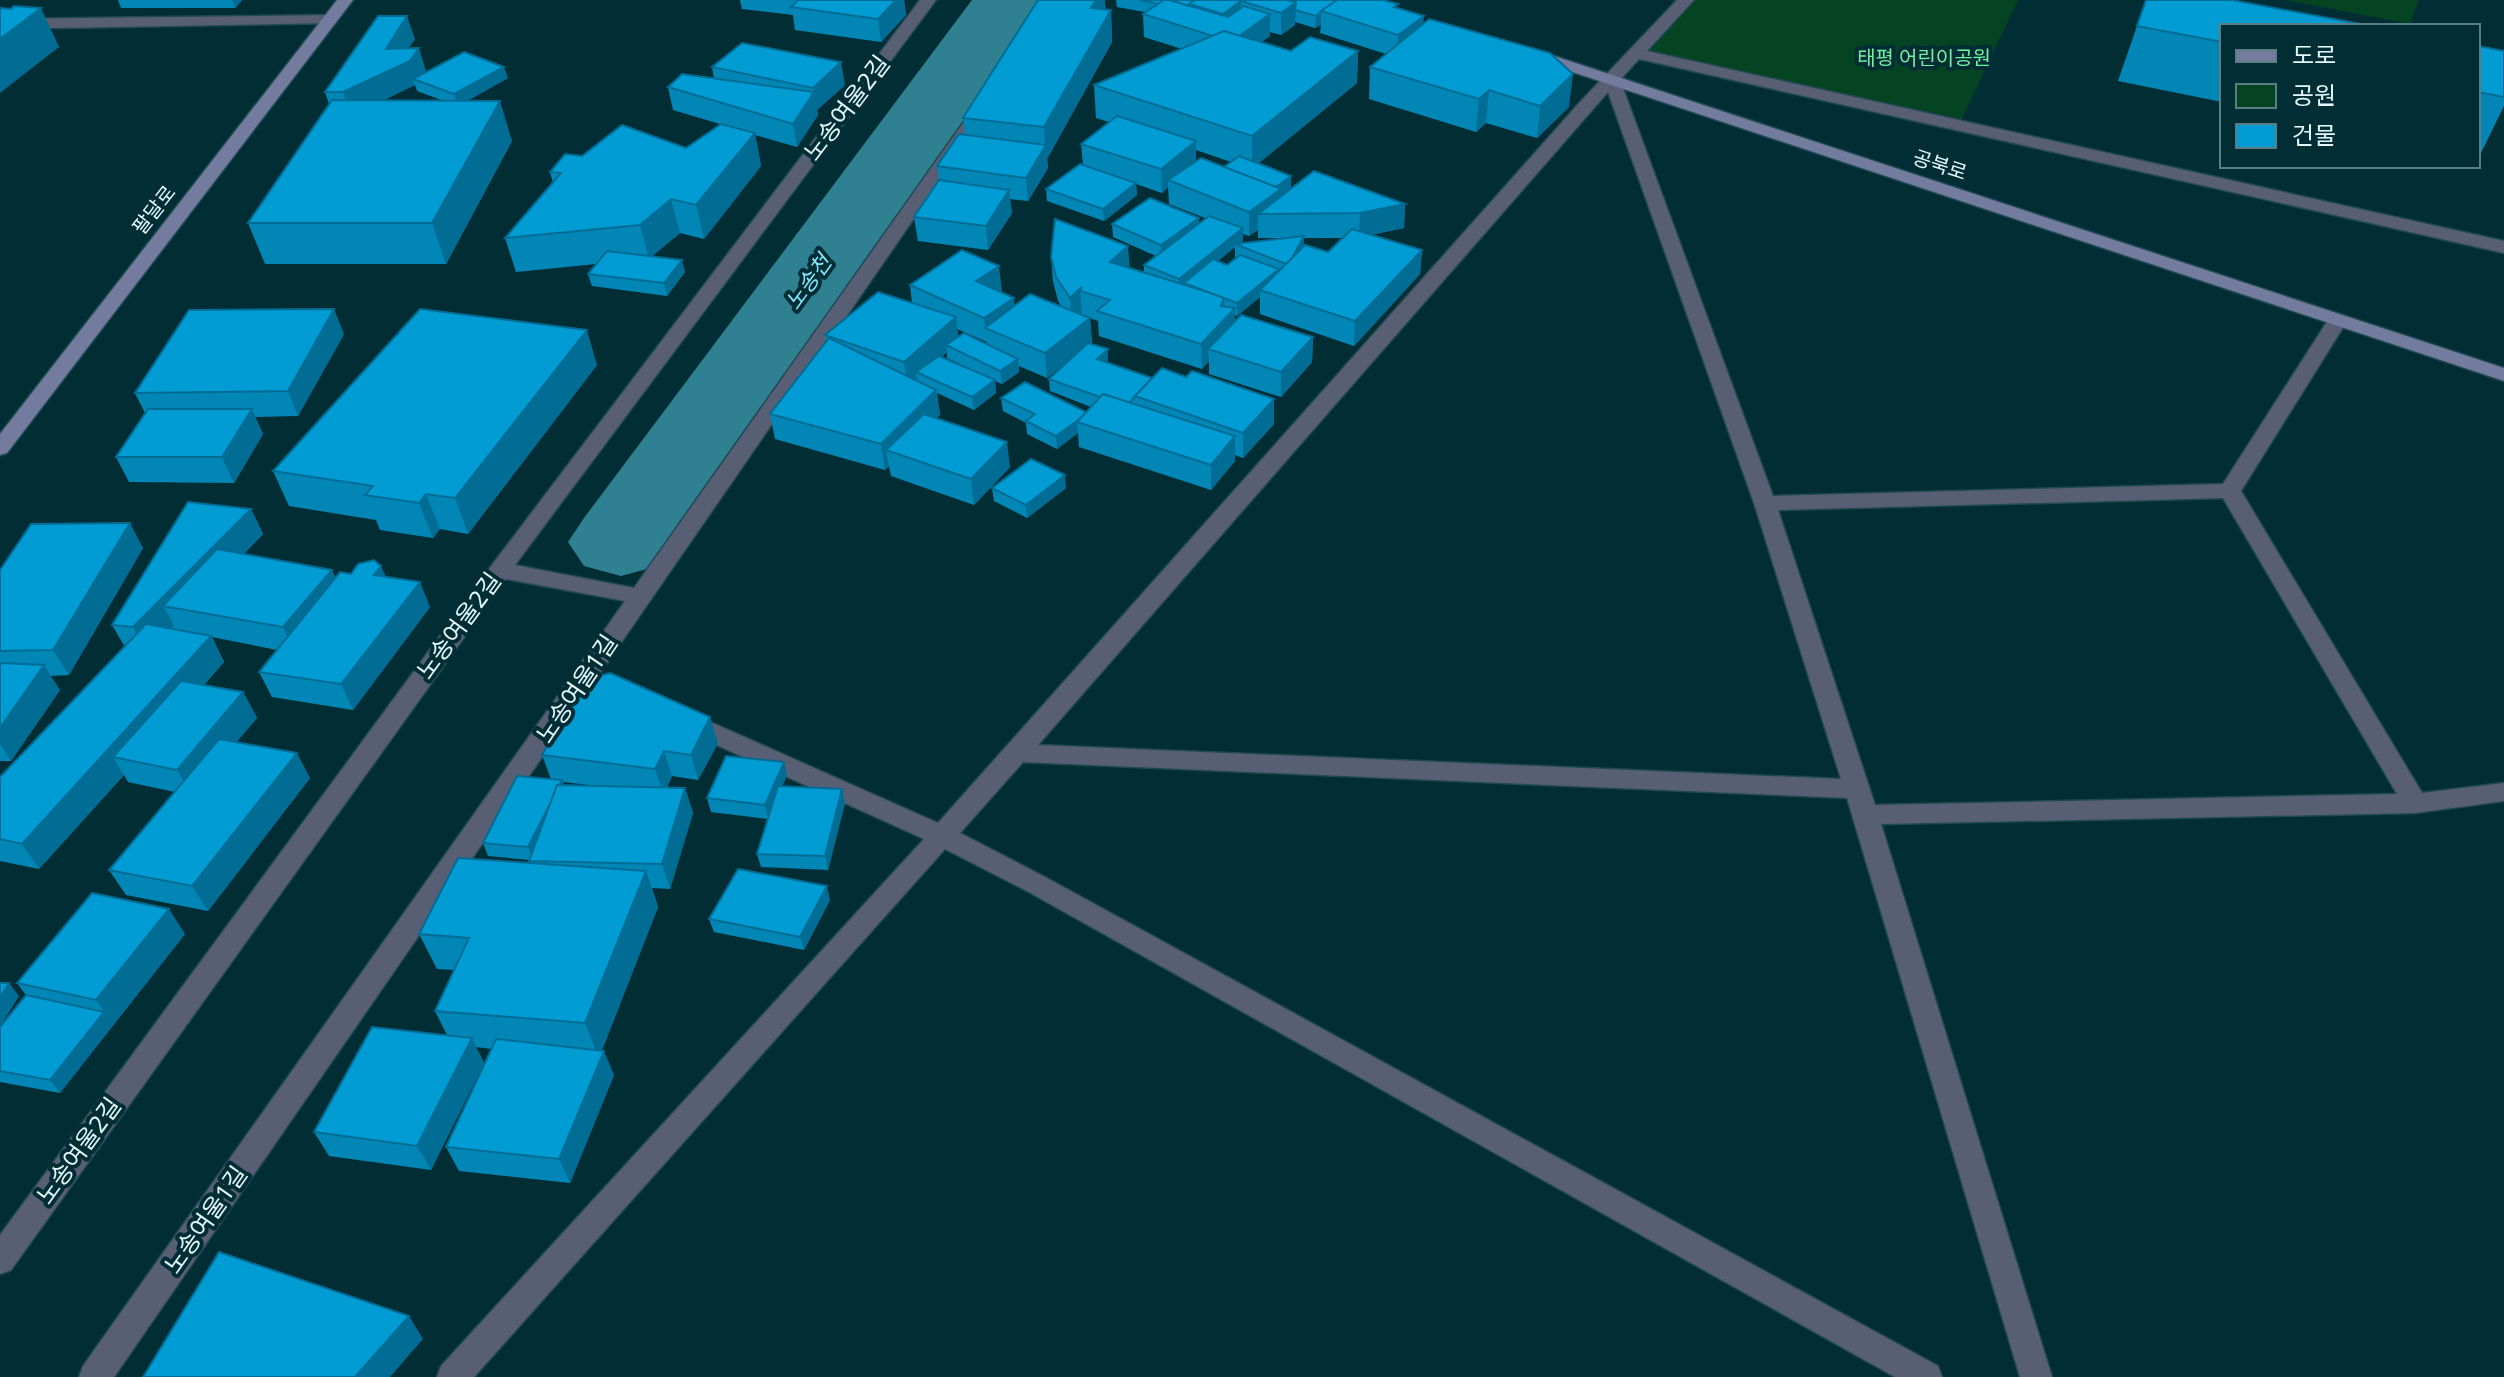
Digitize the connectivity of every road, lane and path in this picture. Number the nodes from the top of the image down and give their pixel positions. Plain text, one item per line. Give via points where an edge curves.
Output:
1 (345, 0) edge
2 (928, 0) edge
3 (1686, 0) edge
4 (330, 20) junction
5 (0, 24) edge
6 (1508, 46) edge
7 (1637, 54) junction
8 (1611, 78) junction
9 (997, 87) edge
10 (2504, 247) edge
11 (2337, 321) junction
12 (2504, 375) edge
13 (0, 448) edge
14 (2230, 491) junction
15 (1765, 503) junction
16 (500, 570) junction
17 (638, 596) junction
18 (587, 676) junction
19 (616, 689) edge
20 (658, 708) edge
21 (1017, 753) junction
22 (1857, 789) junction
23 (2504, 792) edge
24 (2415, 803) junction
25 (1865, 815) junction
26 (942, 836) junction
27 (0, 1260) edge
28 (95, 1377) edge
29 (453, 1377) edge
30 (1926, 1377) edge
31 (2036, 1377) edge

1 - 4 street, 팔달로
2 - 16 street, 노송여울2길
3 - 7 street
4 - 5 street
4 - 13 street, 팔달로
6 - 8 street, 공북로
7 - 8 street
7 - 10 street
8 - 11 street, 공북로
8 - 15 street
8 - 21 street
9 - 17 street, 노송여울1길
11 - 12 street, 공북로
11 - 14 street
14 - 15 street
14 - 24 street
15 - 22 street
16 - 17 street
16 - 27 street, 노송여울2길
17 - 18 street, 노송여울1길
18 - 19 street
18 - 28 street, 노송여울1길
20 - 26 street
21 - 22 street
21 - 26 street
22 - 25 street
23 - 24 street
24 - 25 street
25 - 31 street
26 - 29 street
26 - 30 street

